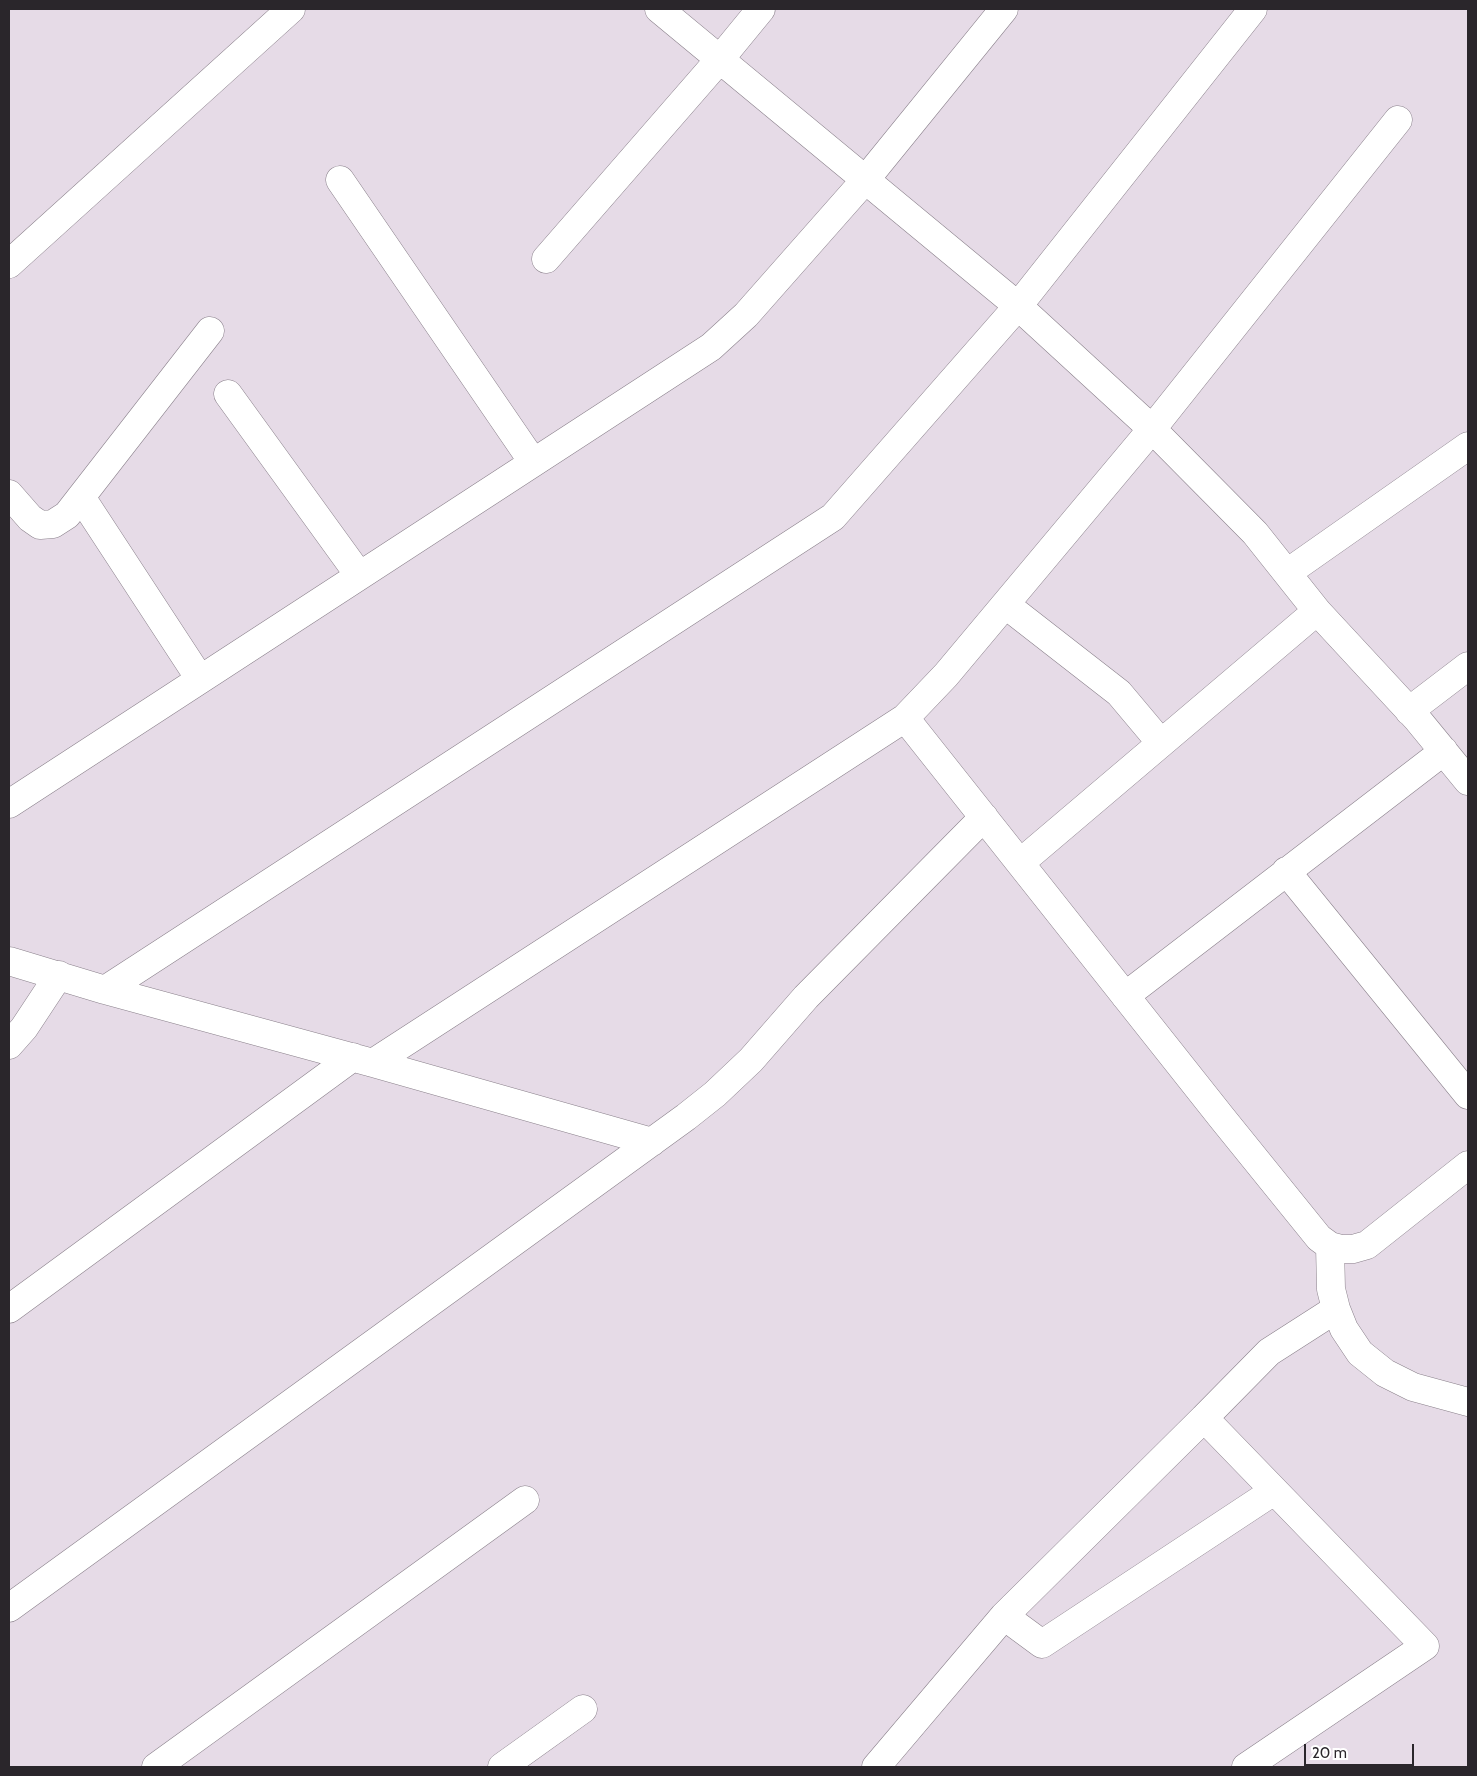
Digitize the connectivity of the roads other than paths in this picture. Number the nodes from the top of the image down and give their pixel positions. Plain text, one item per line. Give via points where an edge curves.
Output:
1 (291, 9) edge
2 (659, 9) edge
3 (761, 9) edge
4 (1004, 9) edge
5 (1253, 9) edge
6 (720, 59) junction
7 (1398, 120) dead end
8 (866, 179) junction
9 (340, 180) dead end
10 (546, 259) dead end
11 (9, 264) edge
12 (1018, 306) junction
13 (210, 331) dead end
14 (228, 394) dead end
15 (1152, 429) junction
16 (1468, 446) edge
17 (533, 462) junction
18 (9, 494) edge
19 (81, 497) junction
20 (1287, 573) junction
21 (359, 575) junction
22 (1006, 605) junction
23 (1317, 611) junction
24 (1468, 666) edge
25 (200, 679) junction
26 (1409, 711) junction
27 (905, 718) junction
28 (1161, 743) junction
29 (1444, 751) junction
30 (1468, 781) edge
31 (9, 804) edge
32 (984, 817) junction
33 (1020, 863) junction
34 (1286, 871) junction
35 (9, 961) edge
36 (59, 975) junction
37 (105, 990) junction
38 (1125, 996) junction
39 (9, 1045) edge
40 (363, 1060) junction
41 (1468, 1095) edge
42 (652, 1142) junction
43 (1468, 1165) edge
44 (1330, 1246) junction
45 (1336, 1309) junction
46 (9, 1310) edge
47 (1468, 1402) edge
48 (1204, 1418) junction
49 (1274, 1491) junction
50 (525, 1500) dead end
51 (9, 1608) edge
52 (1004, 1616) junction
53 (582, 1709) dead end
54 (156, 1767) edge
55 (502, 1767) edge
56 (876, 1767) edge
57 (1246, 1767) edge

1 - 11 street
2 - 6 street
3 - 6 street
4 - 8 street
5 - 12 street
6 - 8 street
6 - 10 street
7 - 15 street
8 - 12 street
8 - 17 street via 746,315 711,347
9 - 17 street
12 - 15 street
12 - 37 street via 833,517
13 - 19 street
14 - 21 street
15 - 20 street via 1255,533
15 - 22 street
16 - 20 street
17 - 21 street
18 - 19 street via 40,525 53,524 67,515
19 - 25 street
20 - 23 street
21 - 25 street
22 - 27 street
22 - 28 street via 1119,693
23 - 26 street
23 - 28 street
24 - 26 street
25 - 31 street
26 - 29 street
27 - 32 street
27 - 40 street
28 - 33 street
29 - 30 street
29 - 34 street
32 - 33 street
32 - 42 street via 806,998 751,1060 715,1094
33 - 38 street
34 - 38 street
34 - 41 street
35 - 36 street
36 - 37 street
36 - 39 street
37 - 40 street
38 - 44 street via 1319,1238
40 - 42 street
40 - 46 street
42 - 51 street
43 - 44 street via 1367,1244 1353,1249
44 - 45 street via 1331,1289
45 - 47 street via 1344,1329 1360,1353 1385,1373 1413,1387
45 - 48 street via 1269,1352
48 - 49 street
48 - 52 street
49 - 52 street via 1042,1644
49 - 57 street via 1425,1646
50 - 54 street
52 - 56 street
53 - 55 street

